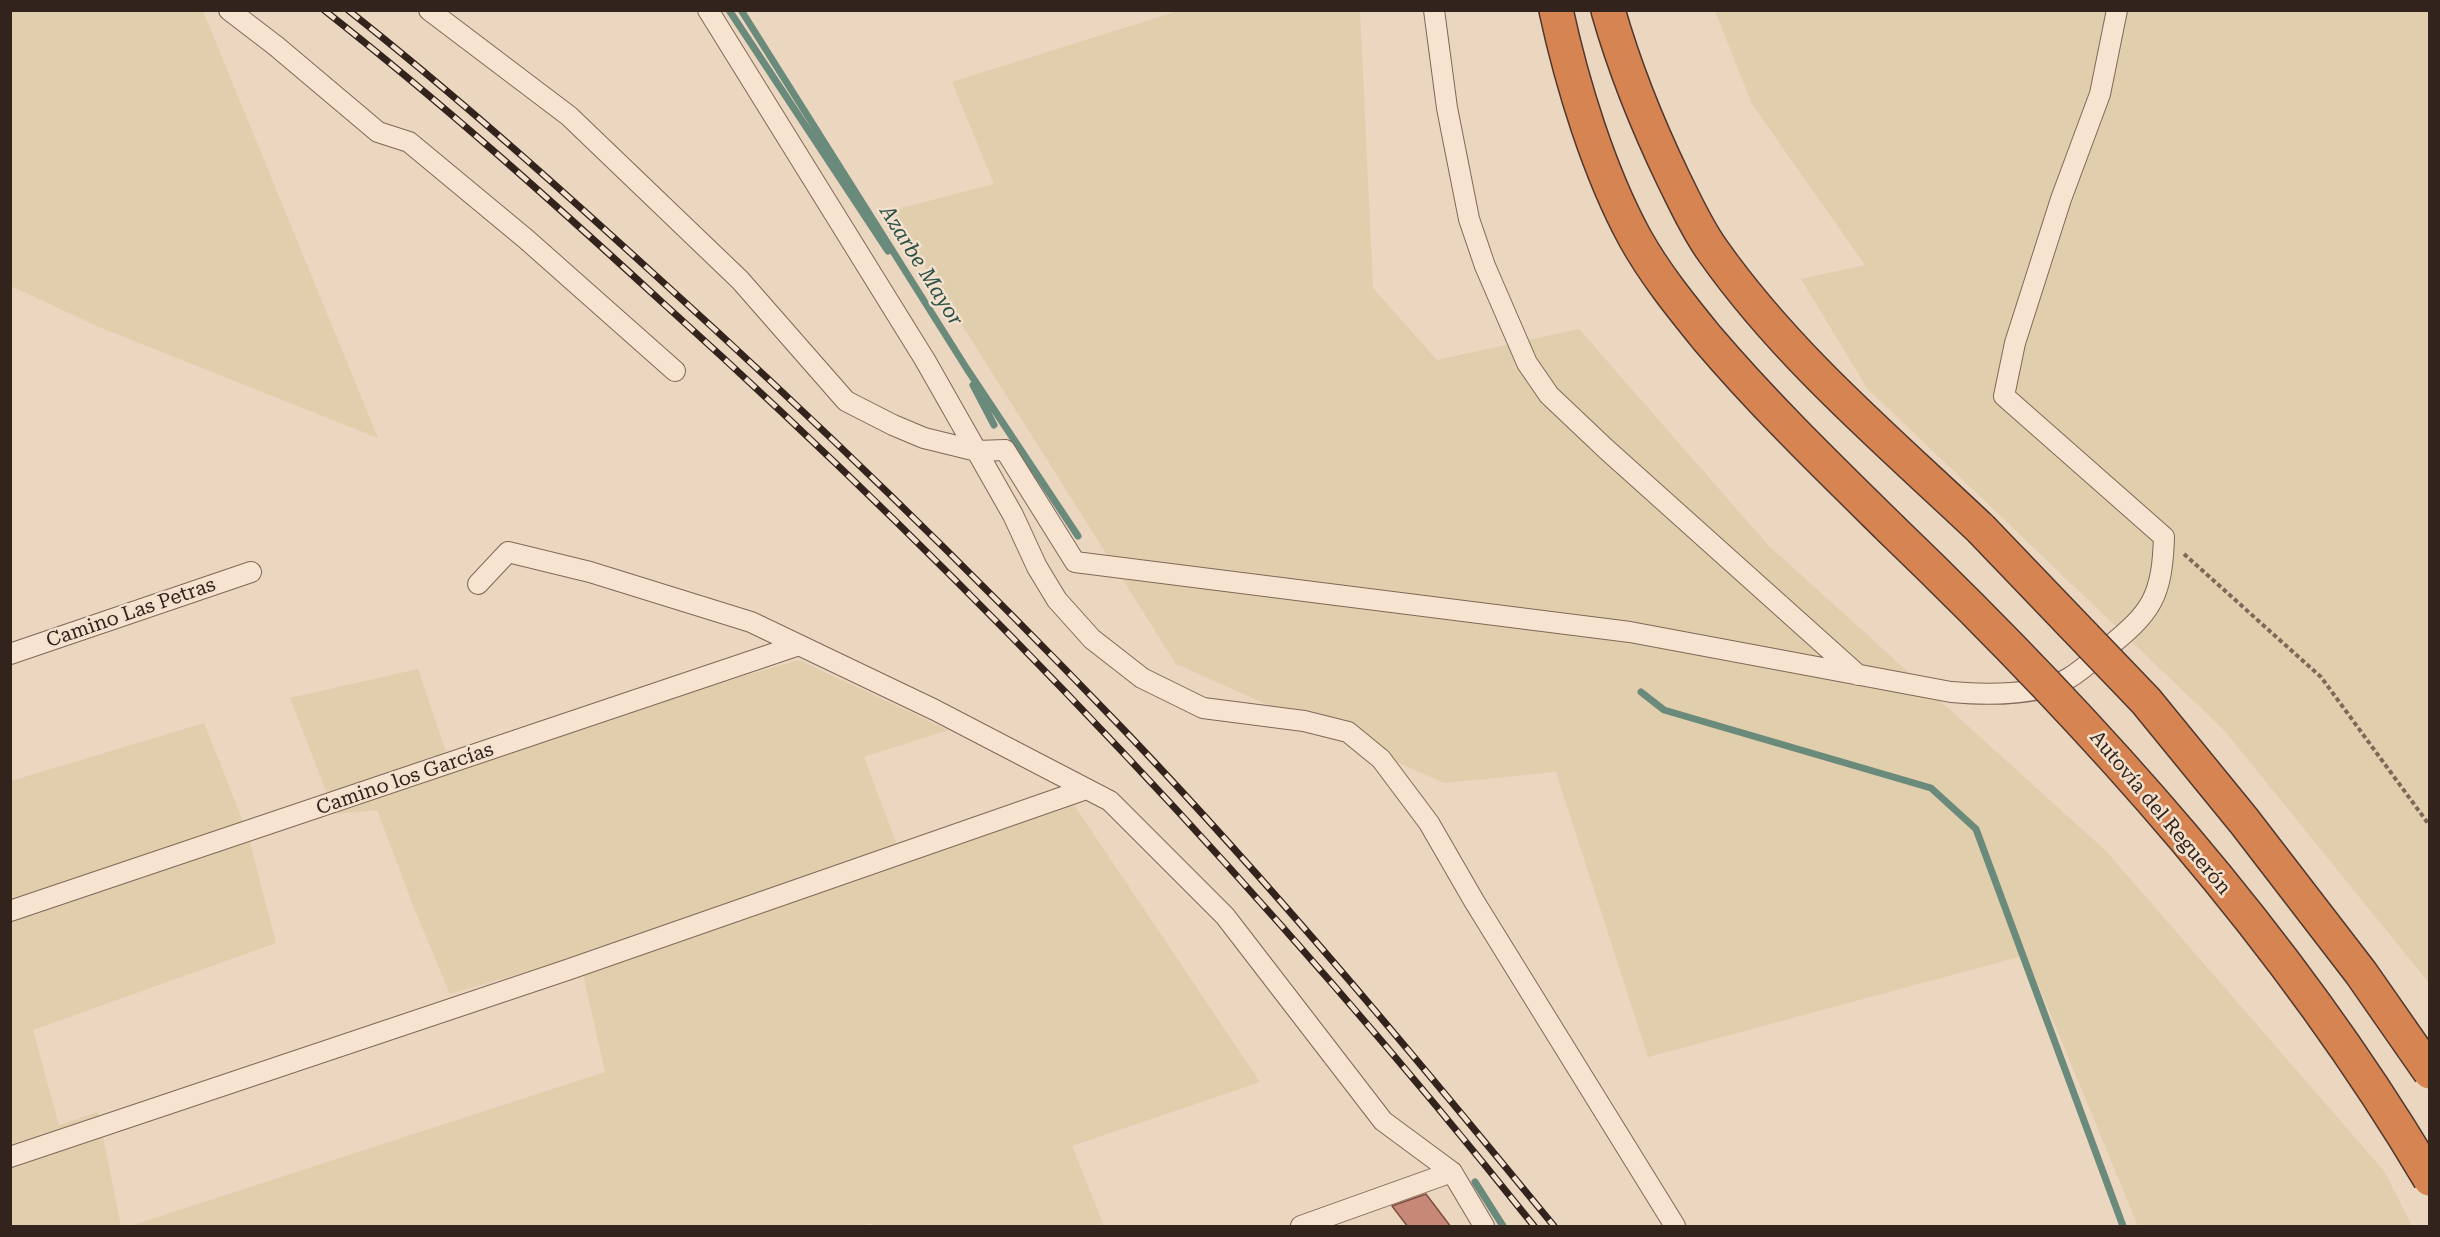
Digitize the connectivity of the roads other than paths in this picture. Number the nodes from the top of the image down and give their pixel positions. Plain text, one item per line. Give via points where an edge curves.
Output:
1 (229, 10) edge
2 (429, 10) edge
3 (708, 10) edge
4 (1434, 10) edge
5 (1556, 10) edge
6 (1608, 10) edge
7 (2117, 10) edge
8 (675, 371) dead end
9 (977, 451) junction
10 (251, 572) dead end
11 (477, 584) dead end
12 (799, 645) junction
13 (10, 654) edge
14 (1858, 675) junction
15 (1086, 789) junction
16 (10, 911) edge
17 (2430, 1072) edge
18 (10, 1157) edge
19 (1452, 1172) junction
20 (2430, 1179) edge
21 (1301, 1227) edge
22 (1484, 1227) edge
23 (1675, 1227) edge

1 - 8 street via 378,132 409,142
2 - 9 street via 568,116 740,280 846,401 924,438
3 - 9 street
4 - 14 street via 1447,108 1470,219 1485,266 1527,363 1550,395 1598,441
5 - 20 highway, Autovía del Reguerón, bridge via 1576,87 1610,185 1635,238 1682,308 1793,434 2023,658 2162,812 2312,1001
6 - 17 highway, bridge via 1635,96 1691,216 1713,251 1777,329 1981,529 2146,701 2354,964
7 - 14 street via 2100,94 2015,343 2004,396 2164,537 2163,570 2152,604 2133,628 2068,679 2031,691 1984,695 1951,692
9 - 14 street via 1005,450 1075,562 1630,632
9 - 23 street via 1057,600 1092,639 1135,673 1203,708 1304,721 1348,732 1382,759 1429,822
10 - 13 street, Camino Las Petras
11 - 12 street via 508,552 590,572 740,619
12 - 15 street
12 - 16 street, Camino los Garcías
15 - 18 street via 567,970
15 - 19 street via 1110,801 1226,916 1383,1121
19 - 21 street
19 - 22 street

